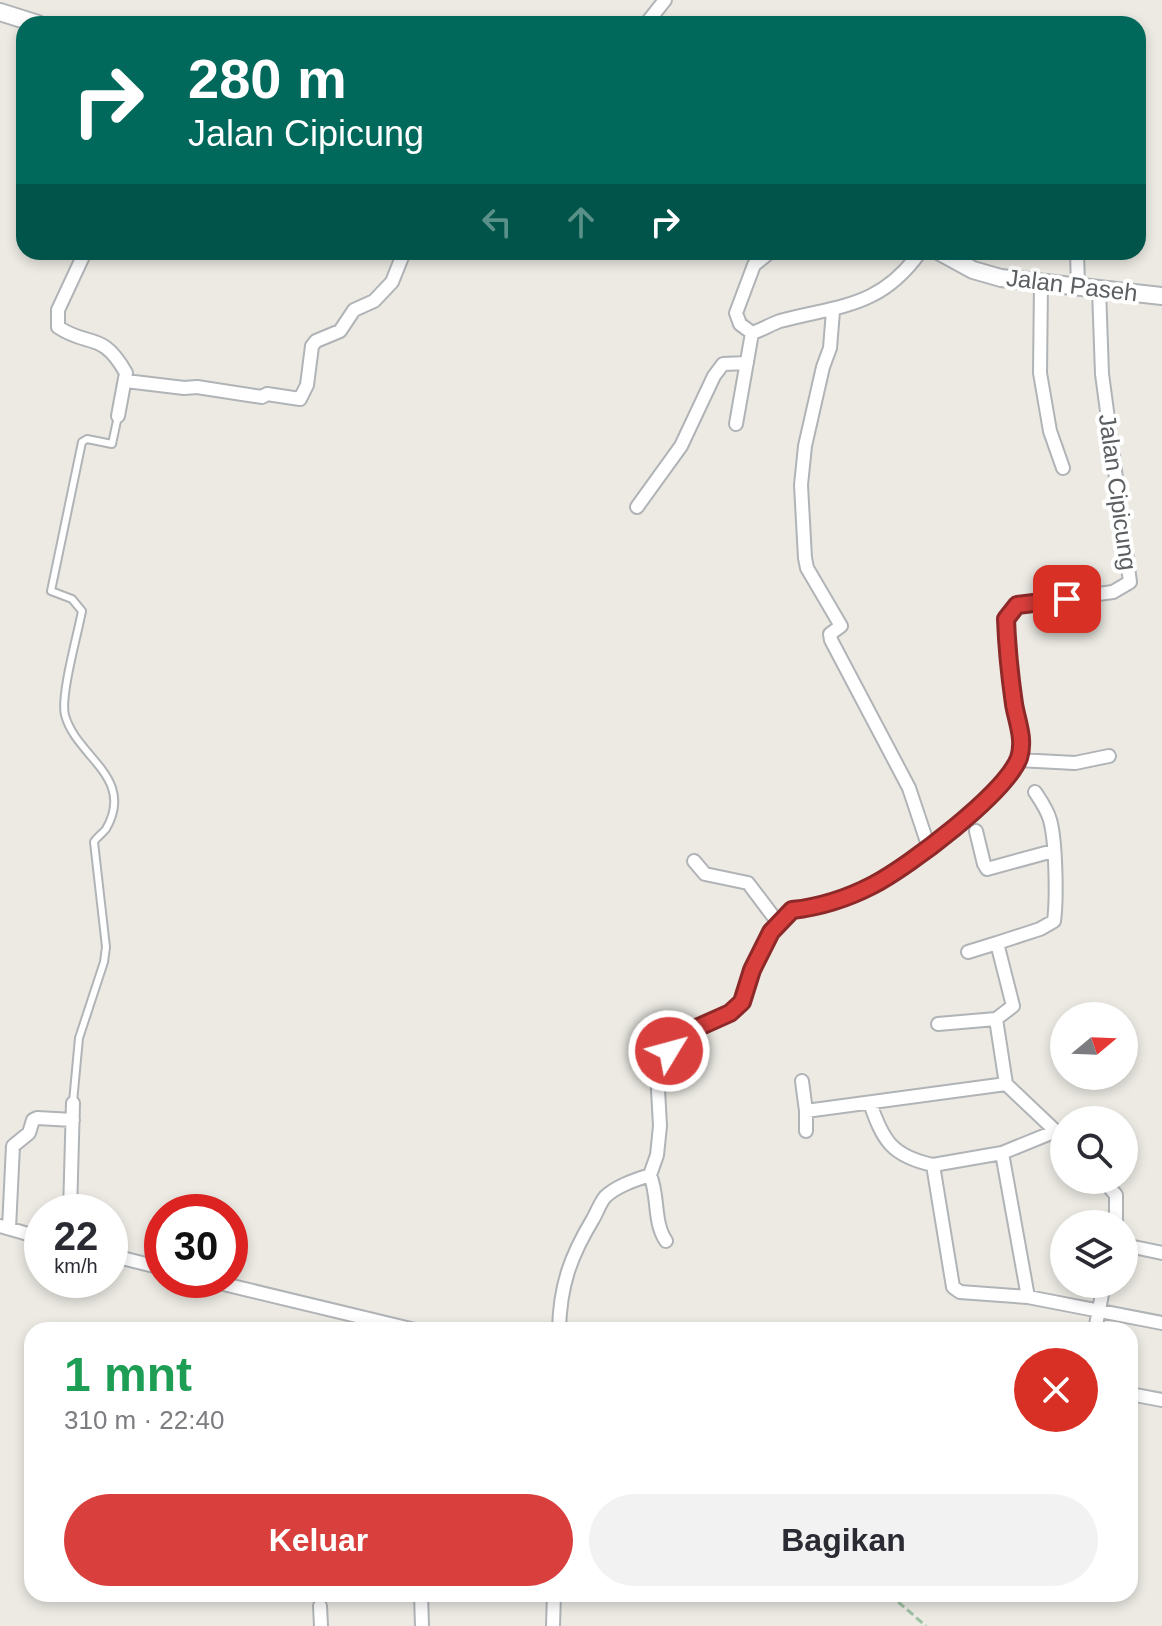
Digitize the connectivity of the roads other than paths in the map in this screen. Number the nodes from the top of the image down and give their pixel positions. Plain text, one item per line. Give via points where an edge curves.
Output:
1 (665, 0) edge
2 (652, 16) edge
3 (81, 260) edge
4 (401, 260) edge
5 (760, 260) edge
6 (914, 260) edge
7 (955, 260) edge
8 (1077, 260) edge
9 (1041, 282) junction
10 (1078, 286) junction
11 (1099, 289) junction
12 (1162, 296) edge
13 (833, 311) junction
14 (752, 333) junction
15 (747, 363) junction
16 (126, 381) junction
17 (118, 416) joint
18 (736, 424) dead end
19 (1063, 468) dead end
20 (637, 507) dead end
21 (1109, 756) dead end
22 (1017, 761) junction
23 (1035, 792) dead end
24 (976, 831) dead end
25 (929, 848) junction
26 (1053, 851) junction
27 (694, 861) dead end
28 (779, 924) junction
29 (997, 943) junction
30 (968, 952) dead end
31 (996, 1019) junction
32 (938, 1024) dead end
33 (802, 1081) dead end
34 (1006, 1084) junction
35 (73, 1103) joint
36 (870, 1103) junction
37 (806, 1111) junction
38 (73, 1120) junction
39 (1050, 1126) edge
40 (806, 1131) dead end
41 (1050, 1138) edge
42 (1002, 1153) junction
43 (933, 1165) junction
44 (650, 1175) junction
45 (71, 1194) edge
46 (5, 1227) edge
47 (666, 1241) dead end
48 (1138, 1248) edge
49 (1162, 1253) edge
50 (248, 1290) edge
51 (1028, 1297) junction
52 (1101, 1298) edge
53 (1098, 1312) junction
54 (382, 1322) edge
55 (559, 1322) edge
56 (1096, 1322) edge
57 (1162, 1323) edge
58 (1138, 1396) edge
59 (1162, 1400) edge
60 (421, 1602) edge
61 (554, 1602) edge
62 (320, 1606) dead end
63 (321, 1626) edge
64 (422, 1626) edge
65 (553, 1626) edge

1 - 2 street
3 - 16 street via 58,310 58,327 113,352
4 - 16 street via 392,282 374,301 354,310 340,331 312,346 300,399
5 - 14 street via 736,313
6 - 13 street via 867,299
7 - 9 street, Jalan Paseh via 987,274
8 - 10 street
9 - 10 street, Jalan Paseh
9 - 19 street via 1040,373
10 - 11 street, Jalan Paseh
11 - 12 street, Jalan Paseh
11 - 22 street, Jalan Cipicung via 1102,374 1130,582 1113,592 1017,605 1006,619 1021,732
13 - 14 street via 777,322
13 - 25 street via 830,348 805,446 805,558 841,626 830,637 909,788
14 - 15 street
15 - 18 street
15 - 20 street via 723,364 681,446
16 - 17 street
17 - 35 lane via 112,444 82,442 51,591 72,599 82,611 63,706 71,731 108,776 114,799 111,818 94,842 106,947 79,1038
21 - 22 street via 1075,763
22 - 25 street via 995,791
23 - 26 street via 1050,820
24 - 26 street via 987,869
25 - 28 street via 873,885 816,908 792,910
26 - 29 street via 1054,921
27 - 28 street via 705,874 748,883
28 - 44 street via 752,970 742,1002 681,1035 657,1071 660,1126
29 - 30 street
29 - 31 street via 1013,1006
31 - 32 street
31 - 34 street
33 - 37 street
34 - 36 street
34 - 39 street
35 - 38 street
36 - 37 street
36 - 43 street via 889,1146
37 - 40 street
38 - 45 street
38 - 46 street via 37,1118 13,1146
41 - 42 street
42 - 43 street
42 - 51 street
43 - 51 street via 955,1290
44 - 47 street
44 - 55 street via 606,1196 564,1278
48 - 49 street
50 - 54 street
51 - 53 street
52 - 53 street
53 - 56 street
53 - 57 street
58 - 59 street
60 - 64 street
61 - 65 street
62 - 63 street

